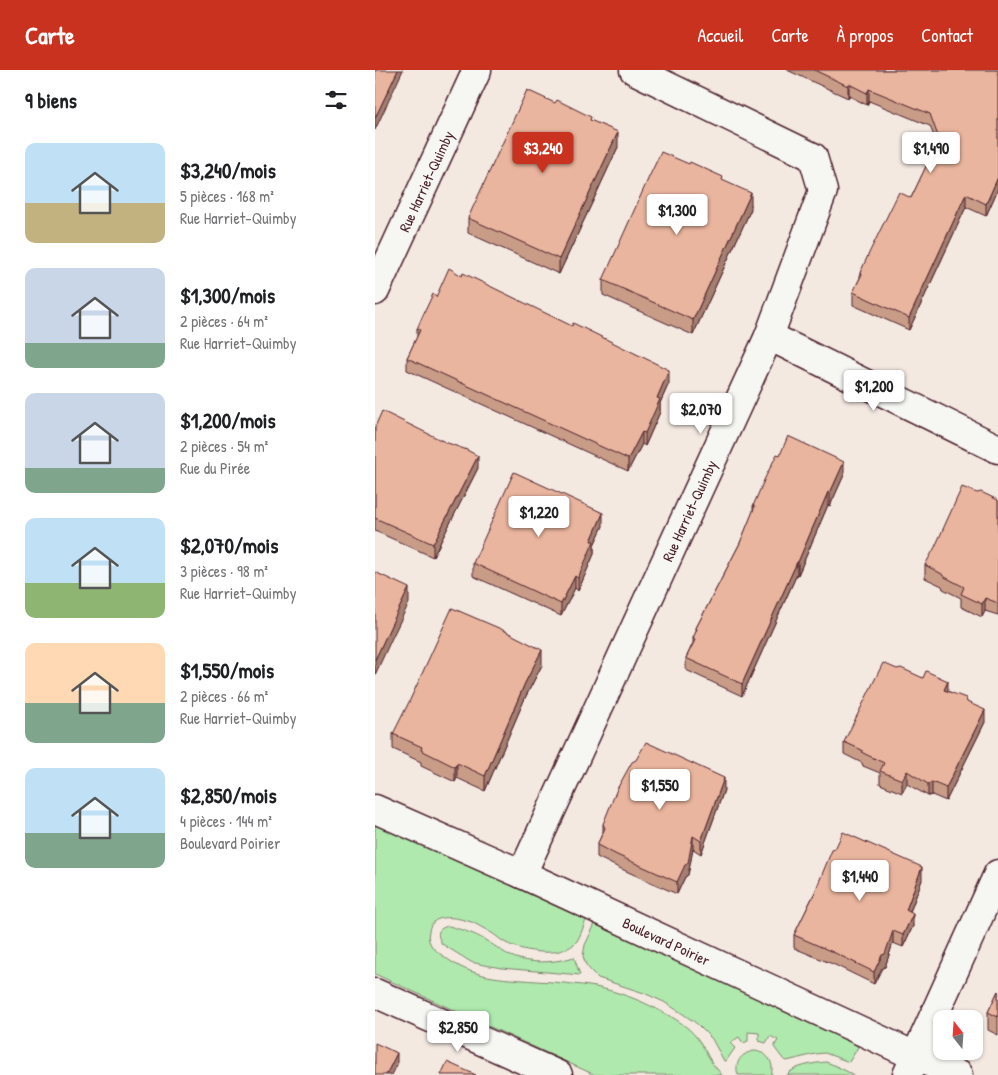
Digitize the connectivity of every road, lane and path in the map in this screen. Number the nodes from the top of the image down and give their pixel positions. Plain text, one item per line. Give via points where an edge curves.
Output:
1 (477, 70) edge
2 (635, 70) edge
3 (375, 291) edge
4 (769, 336) junction
5 (998, 449) edge
6 (375, 809) edge
7 (521, 874) junction
8 (998, 874) edge
9 (375, 993) edge
10 (911, 1066) edge
11 (559, 1075) edge
12 (958, 1075) edge

1 - 3 street, Rue Harriet-Quimby
2 - 4 street, Rue Harriet-Quimby via 813,157 823,191
4 - 5 street
4 - 7 street, Rue Harriet-Quimby
6 - 7 street, Boulevard Poirier
7 - 10 street, Boulevard Poirier via 852,1026
8 - 10 street
9 - 11 street
10 - 12 street, Boulevard Poirier

